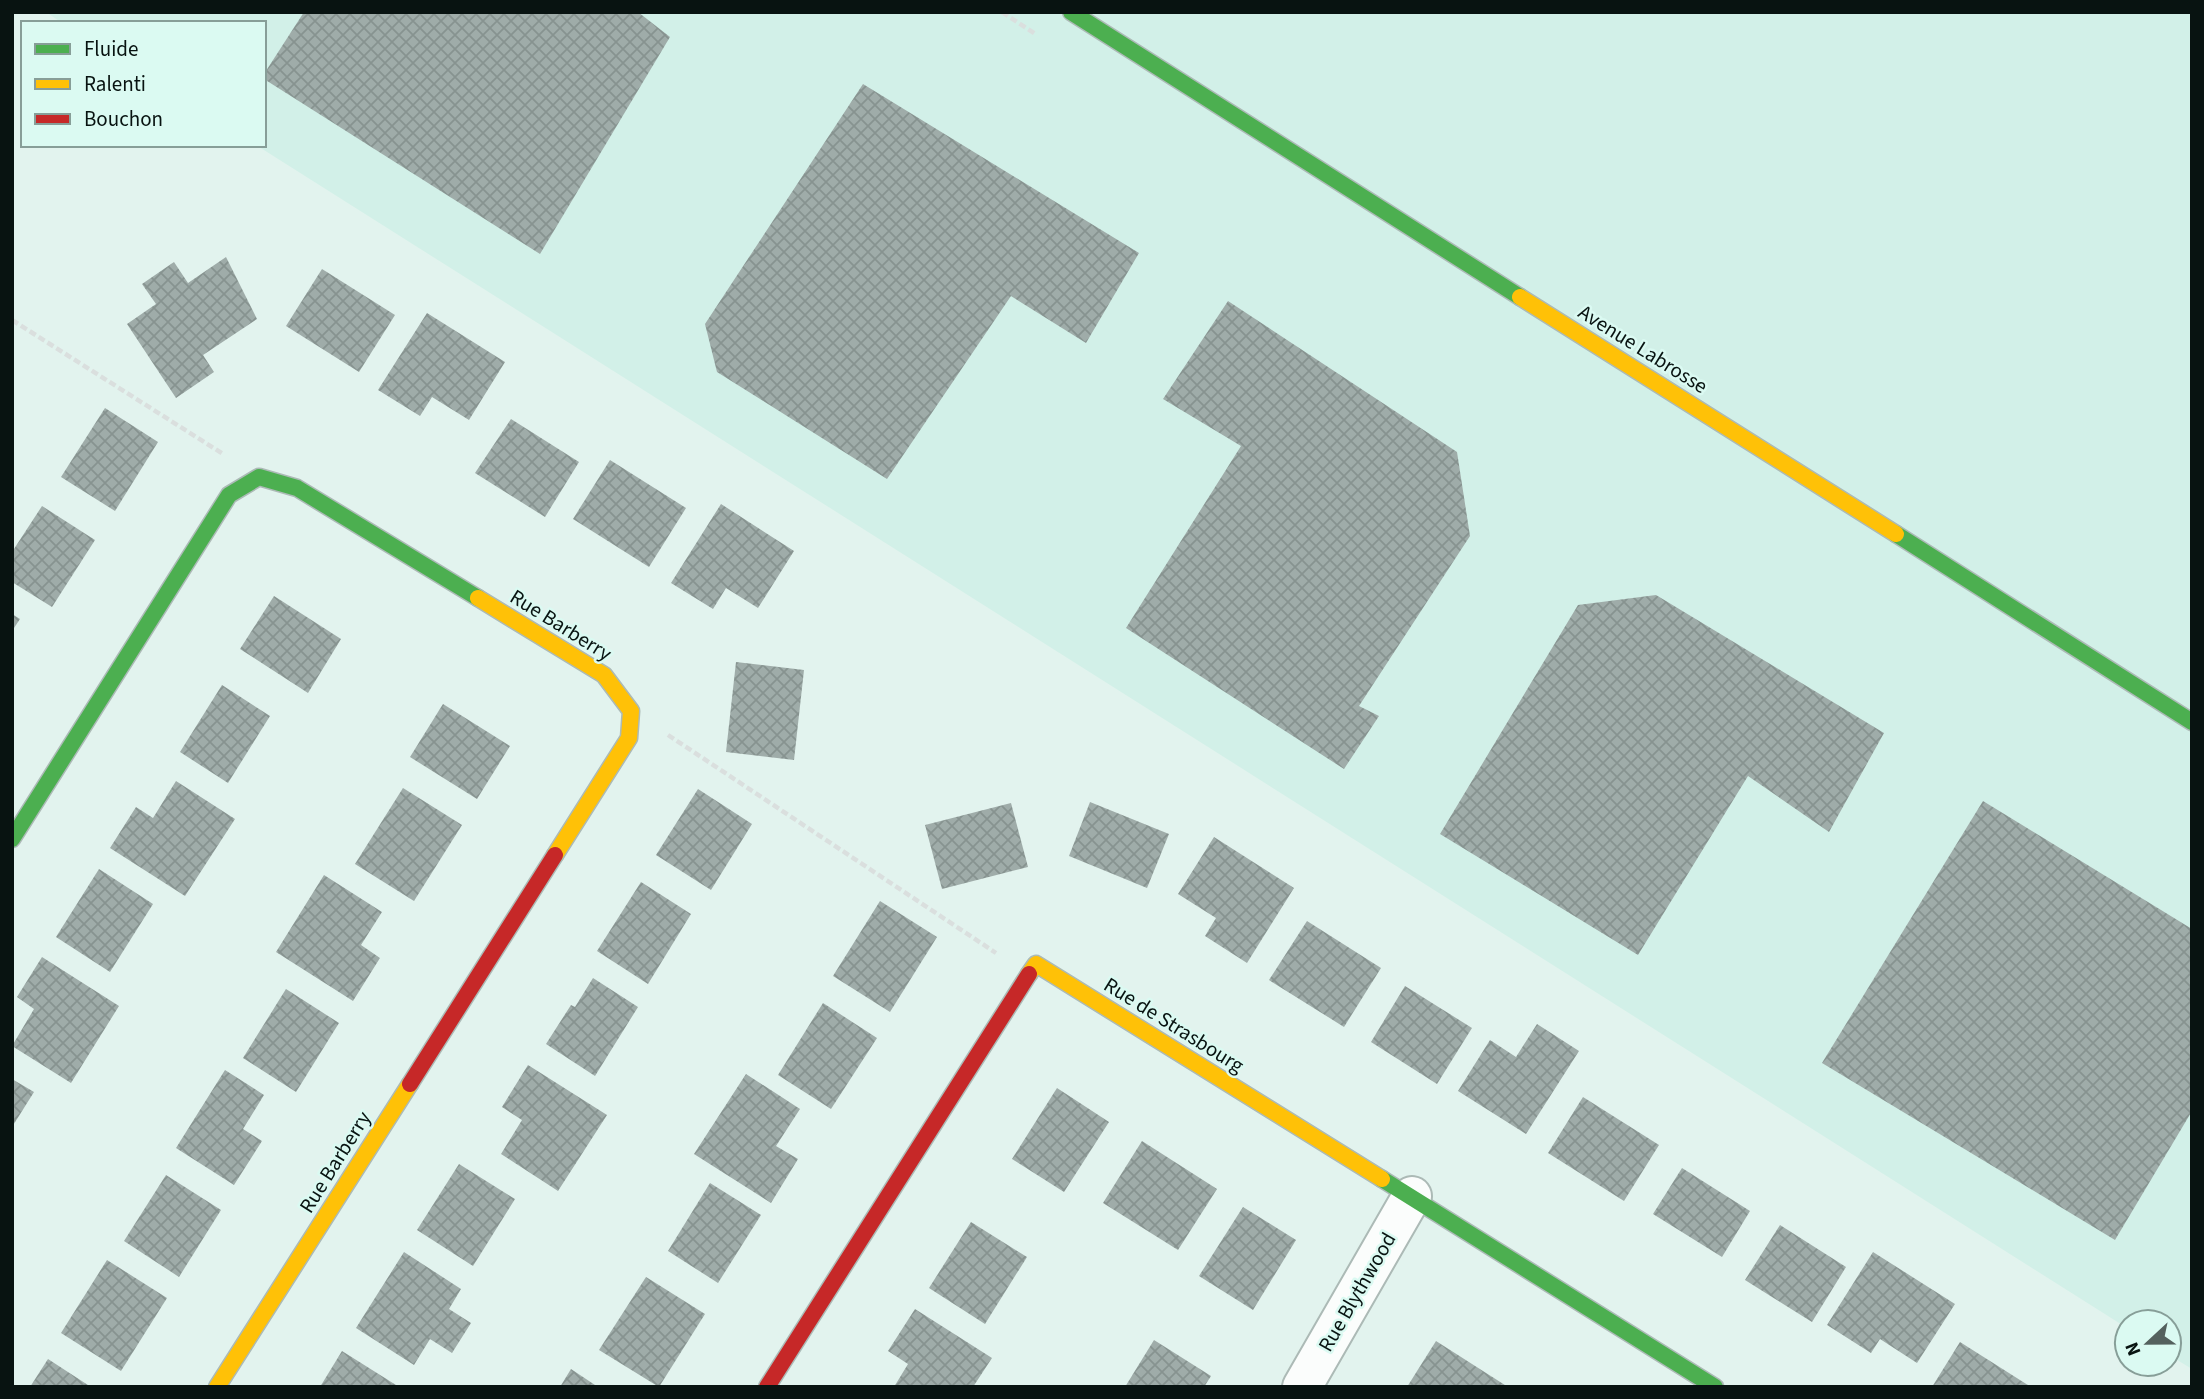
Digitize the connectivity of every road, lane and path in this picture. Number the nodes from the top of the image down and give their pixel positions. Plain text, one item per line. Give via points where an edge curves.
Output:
1 (1071, 12) edge
2 (12, 320) edge
3 (259, 477) junction
4 (631, 711) junction
5 (2192, 722) edge
6 (12, 839) edge
7 (1029, 975) junction
8 (1412, 1196) junction
9 (217, 1387) edge
10 (767, 1387) edge
11 (1302, 1387) edge
12 (1715, 1387) edge

1 - 5 street, Avenue Labrosse
2 - 3 path
3 - 4 street, Rue Barberry via 297,488 604,676
3 - 6 street via 229,495
4 - 7 path
4 - 9 street, Rue Barberry via 629,738
7 - 8 street, Rue de Strasbourg via 1035,964
7 - 10 street
8 - 11 street, Rue Blythwood
8 - 12 street, Rue de Strasbourg

